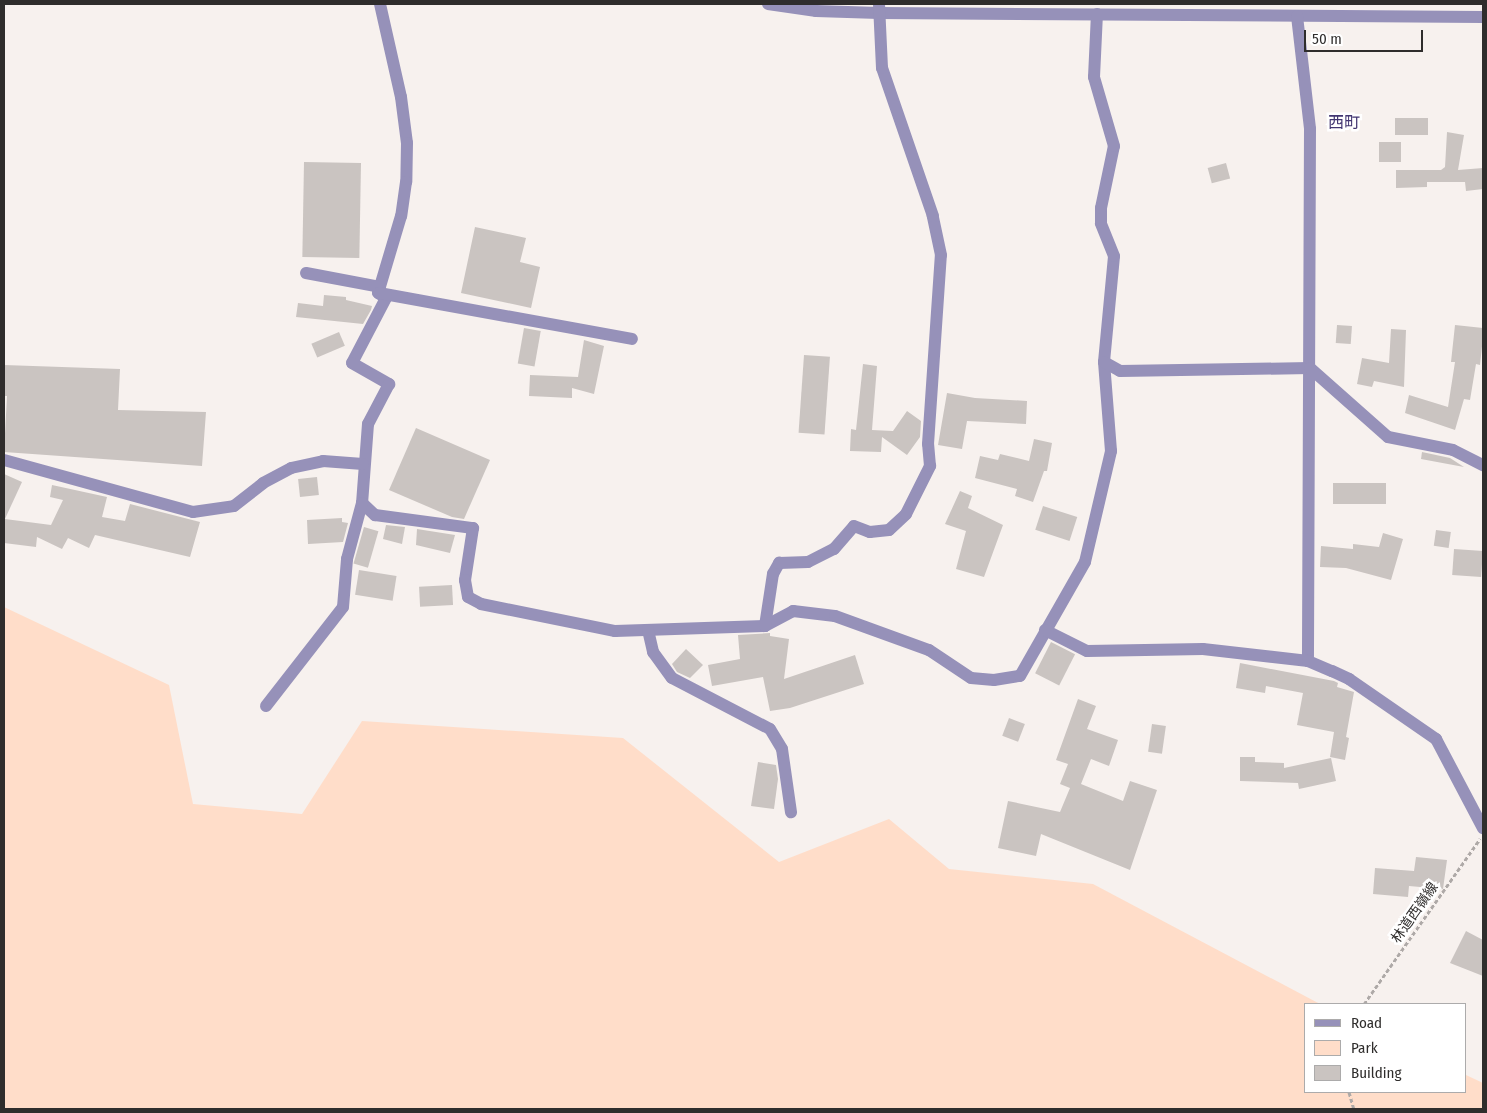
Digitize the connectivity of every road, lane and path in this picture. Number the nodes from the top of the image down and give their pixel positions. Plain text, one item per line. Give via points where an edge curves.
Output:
1 (380, 4) edge
2 (768, 4) edge
3 (879, 8) edge
4 (1097, 14) junction
5 (1297, 16) junction
6 (1483, 17) edge
7 (306, 273) dead end
8 (379, 290) junction
9 (632, 339) dead end
10 (1104, 362) junction
11 (1310, 368) junction
12 (4, 460) edge
13 (363, 464) junction
14 (1483, 466) edge
15 (362, 503) junction
16 (765, 626) junction
17 (648, 630) junction
18 (1045, 630) junction
19 (1308, 661) junction
20 (266, 706) dead end
21 (791, 812) dead end
22 (1483, 828) edge
23 (1483, 834) edge
24 (1365, 1003) edge
25 (1350, 1093) edge
26 (1354, 1109) edge

1 - 8 street via 402,97 407,143 402,216
2 - 3 street via 816,11
3 - 4 street
3 - 16 street via 882,68 933,216 941,255 928,444 930,466 906,514 889,530 870,532 854,526 834,549 808,562 779,563 773,574
4 - 5 street
4 - 10 street via 1094,77 1114,146 1101,208 1101,222 1114,256
5 - 6 street
5 - 11 street via 1310,129
7 - 8 street
8 - 9 street
8 - 13 street via 386,298 352,363 389,384 368,424
10 - 11 street via 1120,371
10 - 18 street via 1112,451 1085,562
11 - 14 street via 1388,437 1453,450
11 - 19 street
12 - 13 street via 193,512 234,506 291,468 322,462
13 - 15 street
15 - 17 street via 375,515 473,528 465,580 468,597 481,604 615,631
15 - 20 street via 347,559 343,607
16 - 17 street
16 - 18 street via 793,611 835,616 929,650 971,678 994,680 1020,676
17 - 21 street via 653,652 672,678 770,729 782,749
18 - 19 street via 1087,651 1203,649
19 - 22 street via 1349,679 1436,739
23 - 24 path, 林道西嶺線
25 - 26 path

